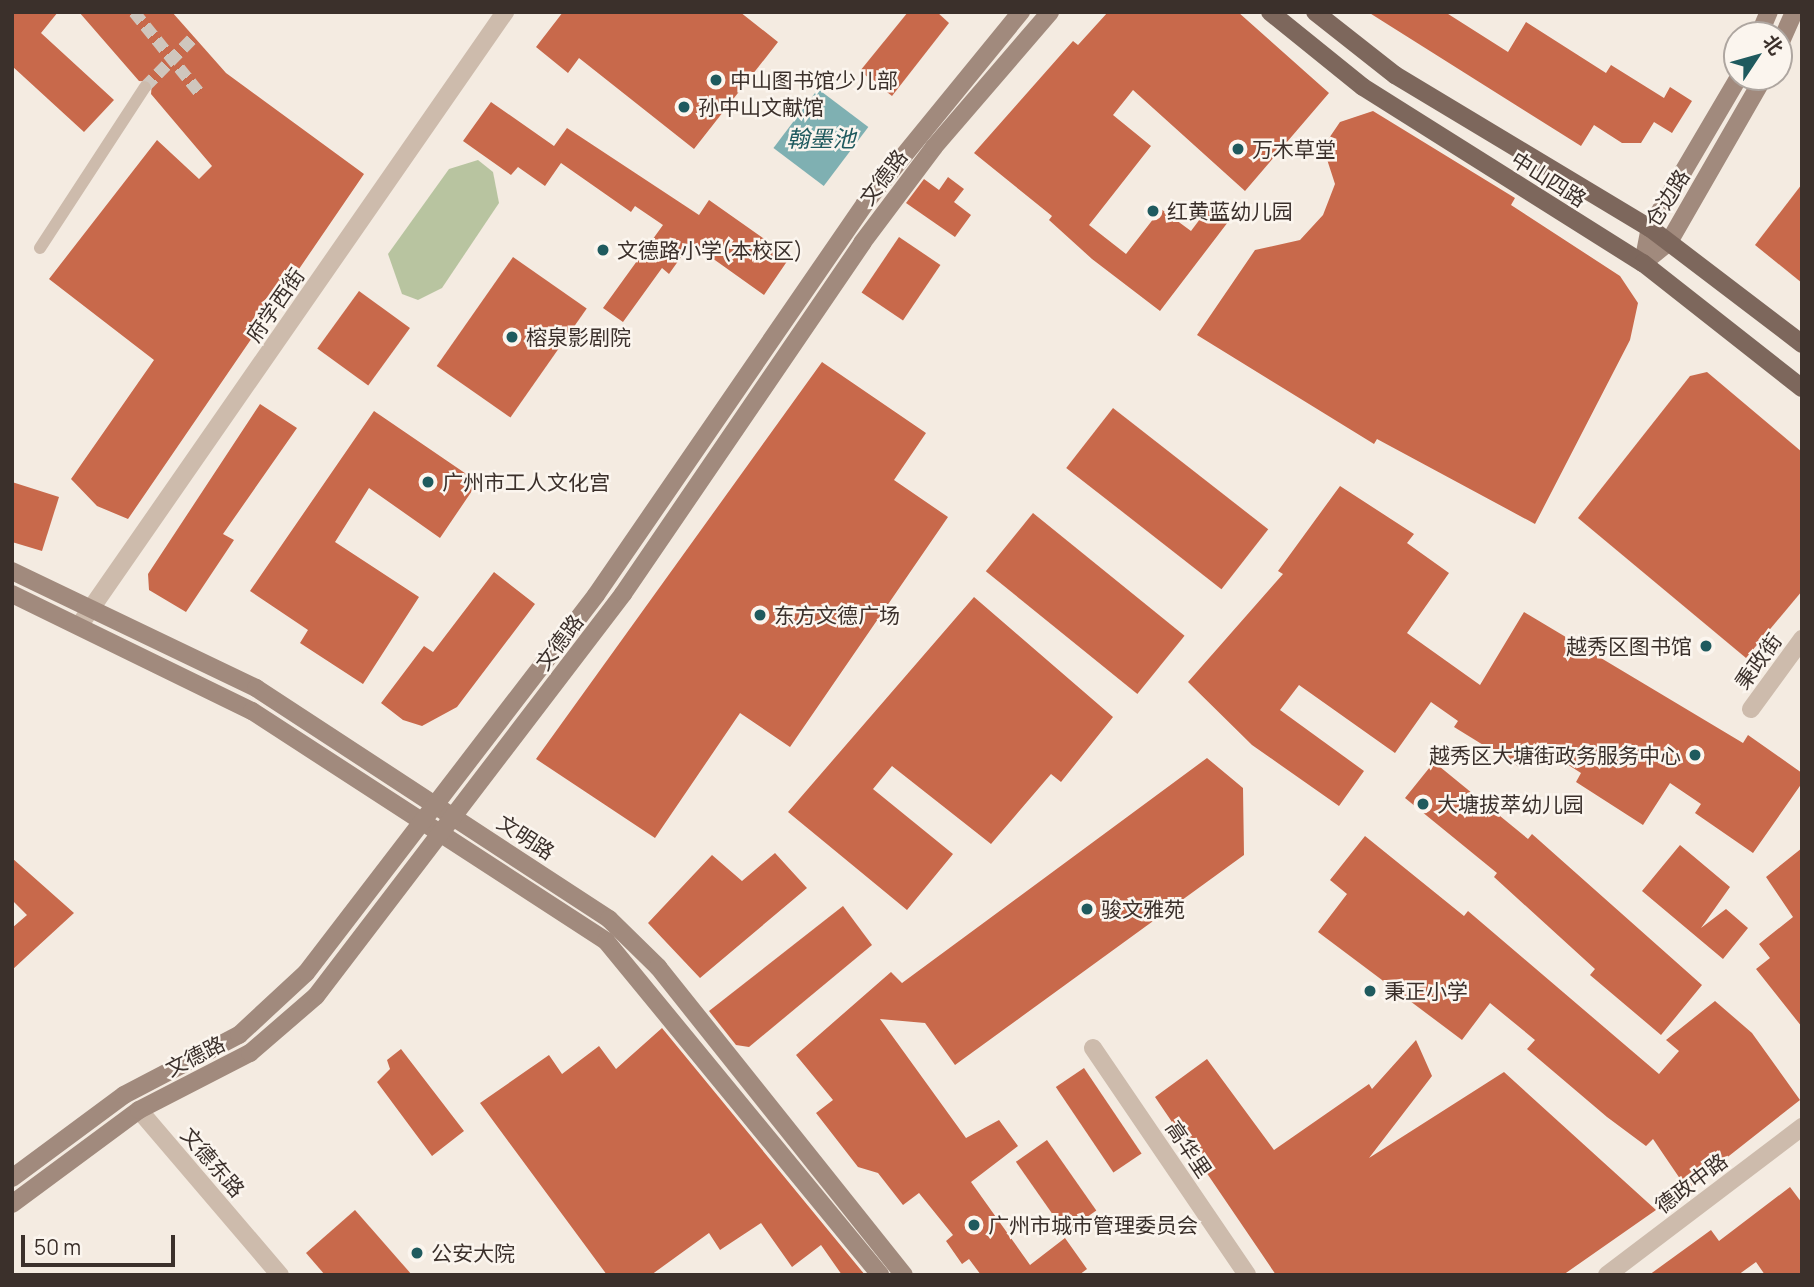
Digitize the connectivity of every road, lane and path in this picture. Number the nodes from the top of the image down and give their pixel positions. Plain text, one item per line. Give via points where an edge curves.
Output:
1 (505, 12) edge
2 (1021, 12) edge
3 (1050, 12) edge
4 (1270, 12) edge
5 (1315, 12) edge
6 (145, 88) tunnel mouth
7 (1731, 91) edge
8 (1756, 91) edge
9 (1650, 228) junction
10 (1669, 242) junction
11 (40, 248) dead end
12 (1643, 263) junction
13 (1802, 344) edge
14 (1802, 388) edge
15 (12, 570) edge
16 (12, 594) edge
17 (92, 607) junction
18 (81, 623) junction
19 (1802, 639) edge
20 (1751, 709) dead end
21 (435, 802) junction
22 (455, 816) junction
23 (423, 820) junction
24 (442, 833) junction
25 (1093, 1048) dead end
26 (139, 1110) junction
27 (1802, 1127) edge
28 (12, 1178) edge
29 (12, 1204) edge
30 (280, 1275) edge
31 (880, 1275) edge
32 (904, 1275) edge
33 (1247, 1275) edge
34 (1607, 1275) edge

1 - 17 street, 府学西街
2 - 21 main road, 文德路 via 865,203 622,559
3 - 22 main road, 文德路 via 957,118 862,243 623,594
4 - 12 main road, 中山四路 via 1363,88
5 - 9 main road, 中山四路 via 1395,75
6 - 11 street
7 - 9 main road, 仓边路
8 - 10 main road, 仓边路
9 - 10 main road, 中山四路
9 - 12 main road, 仓边路
10 - 12 main road, 仓边路
10 - 13 main road, 中山四路
12 - 14 main road, 中山四路
15 - 17 main road, 文明路
16 - 18 main road, 文明路
17 - 18 street, 府学西街
17 - 21 main road, 文明路 via 256,688
18 - 23 main road, 文明路 via 252,711
19 - 20 street, 秉政街
21 - 22 main road, 文明路
21 - 23 main road, 文德路
22 - 24 main road, 文德路
22 - 32 main road, 文明路 via 609,919 644,951
23 - 24 main road, 文明路
23 - 28 main road, 文德路 via 281,1000 215,1051 105,1107
24 - 26 main road, 文德路 via 300,1013 250,1053
24 - 31 main road, 文明路 via 576,919 622,957
25 - 33 street, 高华里
26 - 29 main road, 文德路
26 - 30 street, 文德东路
27 - 34 street, 德政中路

